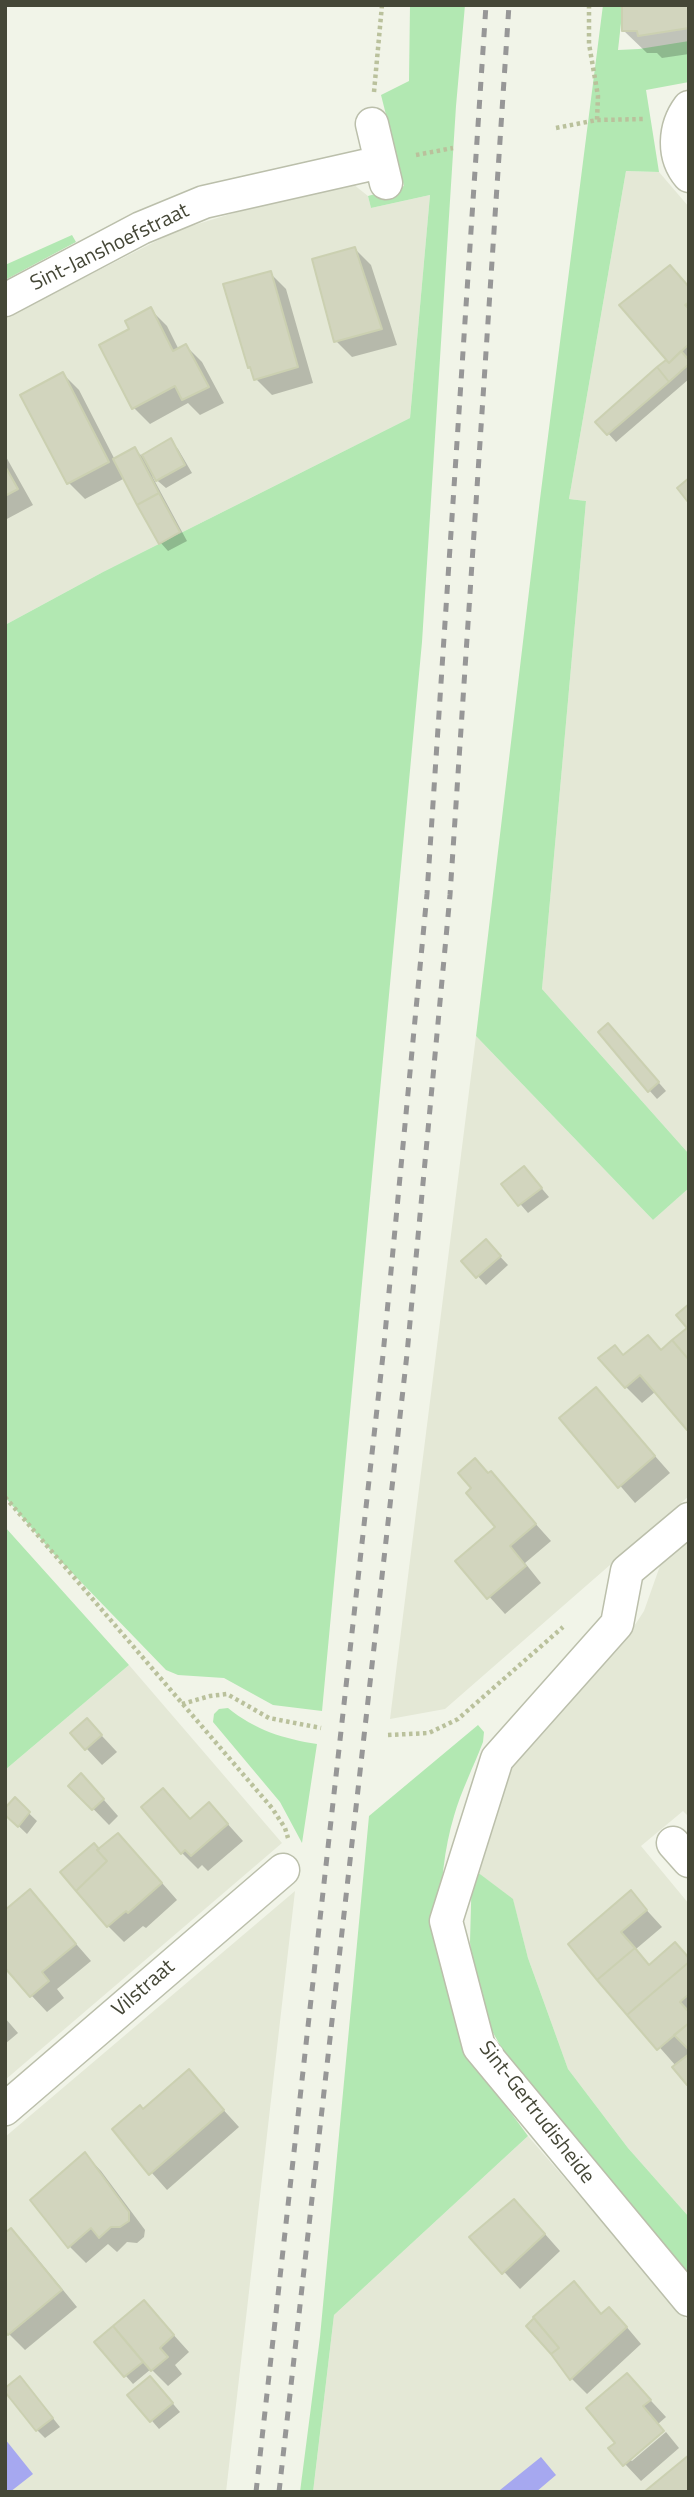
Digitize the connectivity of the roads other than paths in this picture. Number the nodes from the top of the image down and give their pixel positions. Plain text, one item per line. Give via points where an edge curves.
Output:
1 (685, 112) edge
2 (372, 124) road end
3 (689, 176) edge
4 (5, 300) edge
5 (689, 1519) edge
6 (283, 1870) road end
7 (5, 2109) edge
8 (689, 2300) edge

1 - 3 street via 676,144
2 - 4 street, Sint-Janshoefstraat via 383,173 204,202 141,228
5 - 8 street, Sint-Gertrudisheide via 627,1572 617,1624 497,1759 446,1921 479,2048
6 - 7 street, Vilstraat

